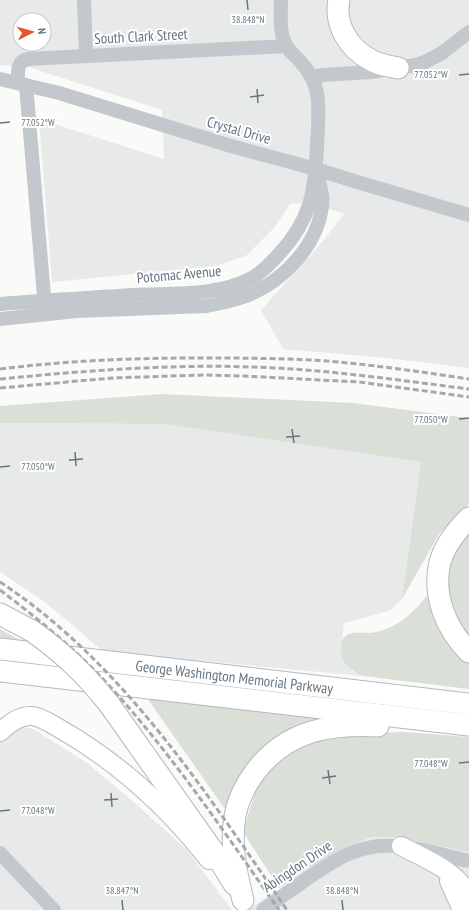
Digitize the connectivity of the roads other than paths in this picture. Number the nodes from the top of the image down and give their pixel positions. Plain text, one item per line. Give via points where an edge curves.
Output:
1 (84, 0) edge
2 (281, 0) edge
3 (339, 0) edge
4 (469, 32) edge
5 (286, 46) junction
6 (86, 56) junction
7 (398, 68) junction
8 (312, 77) junction
9 (0, 79) edge
10 (22, 84) junction
11 (316, 169) junction
12 (469, 215) edge
13 (0, 304) edge
14 (44, 307) junction
15 (0, 319) edge
16 (469, 518) edge
17 (0, 614) edge
18 (0, 649) edge
19 (469, 652) edge
20 (0, 671) edge
21 (469, 704) edge
22 (467, 725) edge
23 (0, 732) edge
24 (401, 846) junction
25 (0, 853) edge
26 (469, 861) edge
27 (440, 867) junction
28 (469, 895) edge
29 (247, 905) edge
30 (54, 910) edge
31 (263, 910) edge
32 (462, 910) edge

1 - 6 street
2 - 5 street via 282,28
3 - 7 highway via 339,20 349,42 371,60
4 - 7 street via 426,62
5 - 6 street, South Clark Street
5 - 8 street
6 - 10 street, South Clark Street via 24,59 18,65
7 - 8 street
8 - 11 street, Potomac Avenue via 318,101
9 - 10 street, Crystal Drive
10 - 11 street, Crystal Drive
10 - 14 street, South Clark Street
11 - 12 street, Crystal Drive
11 - 14 street, Potomac Avenue via 310,202 299,228 273,261 252,278 224,288
13 - 14 street, Potomac Avenue
14 - 15 street, Potomac Avenue
16 - 19 highway via 446,548 440,561 438,584 446,621 462,646
17 - 29 highway, bridge via 50,644 74,664 109,704 220,861
18 - 21 highway, George Washington Memorial Parkway
20 - 22 highway, George Washington Memorial Parkway
22 - 29 highway via 340,726 301,735 279,747 251,777 235,816 234,858
23 - 29 main road via 17,719 34,716 83,743 118,768 155,801
24 - 26 street, Abingdon Drive
24 - 27 main road
24 - 31 street, Abingdon Drive via 365,848 347,854
25 - 30 street
27 - 28 main road via 456,877
27 - 32 main road

